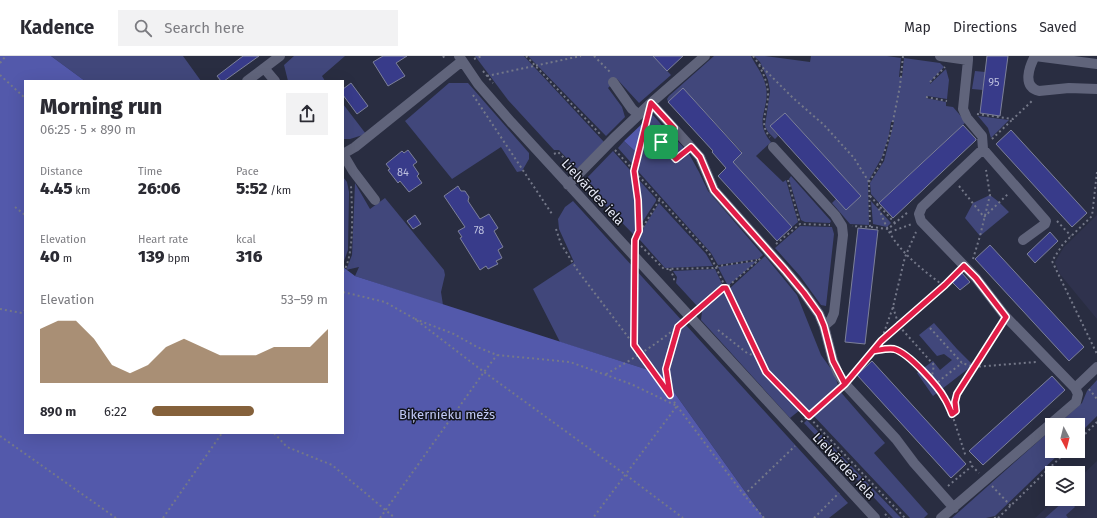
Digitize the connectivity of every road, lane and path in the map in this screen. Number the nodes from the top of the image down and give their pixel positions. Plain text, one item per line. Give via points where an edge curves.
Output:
1 (6, 56) edge
2 (280, 56) edge
3 (443, 56) edge
4 (474, 56) edge
5 (526, 56) edge
6 (581, 56) edge
7 (594, 56) edge
8 (705, 56) edge
9 (752, 56) edge
10 (903, 56) edge
11 (940, 56) edge
12 (460, 58) edge
13 (968, 58) edge
14 (0, 63) edge
15 (478, 64) dead end
16 (759, 64) junction
17 (1097, 64) edge
18 (536, 66) junction
19 (264, 68) junction
20 (452, 68) junction
21 (945, 68) dead end
22 (482, 70) dead end
23 (0, 75) edge
24 (487, 76) junction
25 (248, 80) edge
26 (274, 80) edge
27 (613, 82) joint
28 (930, 82) dead end
29 (495, 86) dead end
30 (1097, 89) edge
31 (1042, 92) junction
32 (472, 95) dead end
33 (24, 97) edge
34 (926, 97) dead end
35 (947, 101) dead end
36 (651, 103) junction
37 (643, 118) junction
38 (978, 118) dead end
39 (1013, 119) junction
40 (674, 128) junction
41 (990, 138) dead end
42 (609, 144) junction
43 (773, 144) joint
44 (691, 147) junction
45 (983, 149) junction
46 (344, 153) edge
47 (554, 154) dead end
48 (344, 156) edge
49 (791, 167) junction
50 (353, 171) junction
51 (634, 171) junction
52 (1097, 172) edge
53 (579, 174) junction
54 (952, 177) junction
55 (568, 185) junction
56 (1016, 186) junction
57 (869, 195) dead end
58 (660, 199) junction
59 (375, 200) dead end
60 (601, 204) dead end
61 (877, 204) junction
62 (15, 207) dead end
63 (909, 212) dead end
64 (24, 214) edge
65 (552, 214) dead end
66 (984, 218) junction
67 (921, 221) junction
68 (1046, 221) junction
69 (895, 223) junction
70 (870, 227) dead end
71 (556, 229) dead end
72 (888, 229) junction
73 (639, 231) junction
74 (889, 232) junction
75 (1071, 236) junction
76 (635, 240) junction
77 (1023, 240) dead end
78 (768, 252) junction
79 (906, 254) junction
80 (634, 256) junction
81 (759, 260) junction
82 (964, 266) junction
83 (716, 267) junction
84 (344, 269) edge
85 (976, 278) junction
86 (944, 286) junction
87 (726, 288) junction
88 (344, 292) edge
89 (892, 307) junction
90 (0, 309) edge
91 (24, 311) edge
92 (689, 317) junction
93 (1006, 317) junction
94 (415, 320) junction
95 (824, 326) junction
96 (899, 326) junction
97 (678, 327) junction
98 (715, 328) dead end
99 (930, 328) dead end
100 (881, 341) junction
101 (634, 345) junction
102 (873, 351) junction
103 (641, 354) junction
104 (1097, 354) edge
105 (497, 355) junction
106 (760, 358) junction
107 (1049, 362) junction
108 (962, 363) junction
109 (974, 367) junction
110 (1097, 367) edge
111 (484, 372) junction
112 (606, 374) junction
113 (931, 381) junction
114 (845, 384) junction
115 (934, 385) junction
116 (1075, 388) junction
117 (670, 395) junction
118 (677, 406) junction
119 (952, 414) junction
120 (809, 416) junction
121 (1097, 422) edge
122 (801, 423) dead end
123 (221, 434) edge
124 (275, 434) edge
125 (1085, 434) edge
126 (0, 436) edge
127 (802, 439) junction
128 (966, 457) dead end
129 (1060, 458) edge
130 (970, 461) dead end
131 (972, 466) junction
132 (626, 474) junction
133 (986, 480) junction
134 (846, 486) junction
135 (948, 487) dead end
136 (744, 495) junction
137 (1011, 506) junction
138 (954, 508) junction
139 (386, 510) junction
140 (116, 518) edge
141 (163, 518) edge
142 (380, 518) edge
143 (395, 518) edge
144 (593, 518) edge
145 (683, 518) edge
146 (764, 518) edge
147 (814, 518) edge
148 (875, 518) edge
149 (906, 518) edge
150 (941, 518) edge
151 (994, 518) edge
152 (998, 518) edge

1 - 14 path
2 - 19 street
3 - 20 path
4 - 15 path
5 - 18 path
6 - 18 path
7 - 27 path via 613,75
8 - 36 street
9 - 16 path
10 - 16 path via 891,131 881,163 869,182 854,158 839,141
11 - 13 street
12 - 20 street
12 - 55 street, Lielvārdes iela via 510,122
13 - 45 street via 963,108 967,118 982,136
16 - 43 path via 767,83 768,96 763,124
17 - 31 street via 1035,56 1029,68 1029,80 1035,90
18 - 24 path
18 - 42 path
19 - 25 street
19 - 26 street
20 - 46 street
21 - 28 path
22 - 24 path
23 - 33 path
24 - 29 path
27 - 37 street via 632,109
30 - 31 street via 1069,88
31 - 39 path
32 - 65 path
34 - 35 path
36 - 37 street
36 - 40 street
37 - 42 street
37 - 51 path
38 - 39 path via 974,114
39 - 41 path via 990,141
40 - 44 street
40 - 44 path via 661,142 666,148 676,159
42 - 51 path
42 - 53 street
43 - 49 street
44 - 78 street via 700,157 714,190
45 - 54 street
45 - 56 street
45 - 66 path via 990,195
47 - 53 path via 558,152
48 - 50 street
49 - 78 path via 788,178 800,224
49 - 95 street via 842,226 834,313
50 - 59 street
50 - 84 path via 351,241
51 - 58 path
51 - 73 path
52 - 75 path via 1092,216
53 - 55 street
53 - 60 path via 600,198
54 - 66 path
54 - 67 street via 922,207 918,214
55 - 80 street, Lielvārdes iela
56 - 66 path
56 - 68 street
57 - 61 path
58 - 73 path
58 - 83 path via 709,253
61 - 69 path
61 - 72 path
62 - 64 path
63 - 69 path
66 - 85 path via 973,258
67 - 74 path
67 - 79 path
67 - 82 street
68 - 75 path via 1054,218
68 - 77 street
69 - 72 path
70 - 72 path
71 - 101 path via 561,244 578,271
72 - 74 path
73 - 76 path
74 - 79 path
75 - 104 path via 1052,261
76 - 80 path
76 - 83 path via 664,269
78 - 81 path
78 - 95 street via 804,293
79 - 86 path
79 - 89 path
80 - 92 street, Lielvārdes iela
80 - 101 path
81 - 83 path
81 - 87 path
82 - 85 street
82 - 86 path
83 - 87 path
85 - 93 street
86 - 96 path
87 - 92 path
87 - 106 path
88 - 94 path via 385,302
89 - 96 path
89 - 100 path
90 - 91 path via 22,313
92 - 97 path
92 - 127 street, Lielvārdes iela
93 - 107 street
93 - 109 path
94 - 105 path via 454,334 476,347
94 - 111 path
95 - 114 street via 833,361
96 - 100 path
96 - 113 path via 934,365
97 - 103 path
97 - 117 path via 666,369
98 - 106 path via 747,353
99 - 108 path
100 - 102 path
101 - 103 path
102 - 113 path via 884,349 902,352 921,368
102 - 114 path
103 - 112 path
103 - 117 path
105 - 111 path
105 - 112 path via 570,362
106 - 120 path via 766,372
107 - 109 path
107 - 116 street
108 - 109 path
108 - 115 path
109 - 119 path via 957,394 956,411
110 - 116 street
111 - 132 path
111 - 139 path
112 - 118 path
113 - 115 path
114 - 120 path
114 - 138 street
115 - 119 path via 945,398
116 - 133 street via 1078,394 1076,402
117 - 118 path
118 - 132 path
118 - 136 path
119 - 128 path
120 - 122 path
120 - 149 path
121 - 125 path
123 - 141 path
124 - 139 path via 288,447 332,465
126 - 140 path
127 - 134 street, Lielvārdes iela
127 - 136 path
129 - 137 path
130 - 131 path
131 - 133 path
131 - 135 path
132 - 144 path
132 - 145 path
133 - 137 path
133 - 138 street
134 - 147 path
134 - 148 street, Lielvārdes iela
136 - 146 path
137 - 152 path
138 - 150 street
139 - 142 path
139 - 143 path
151 - 152 path

